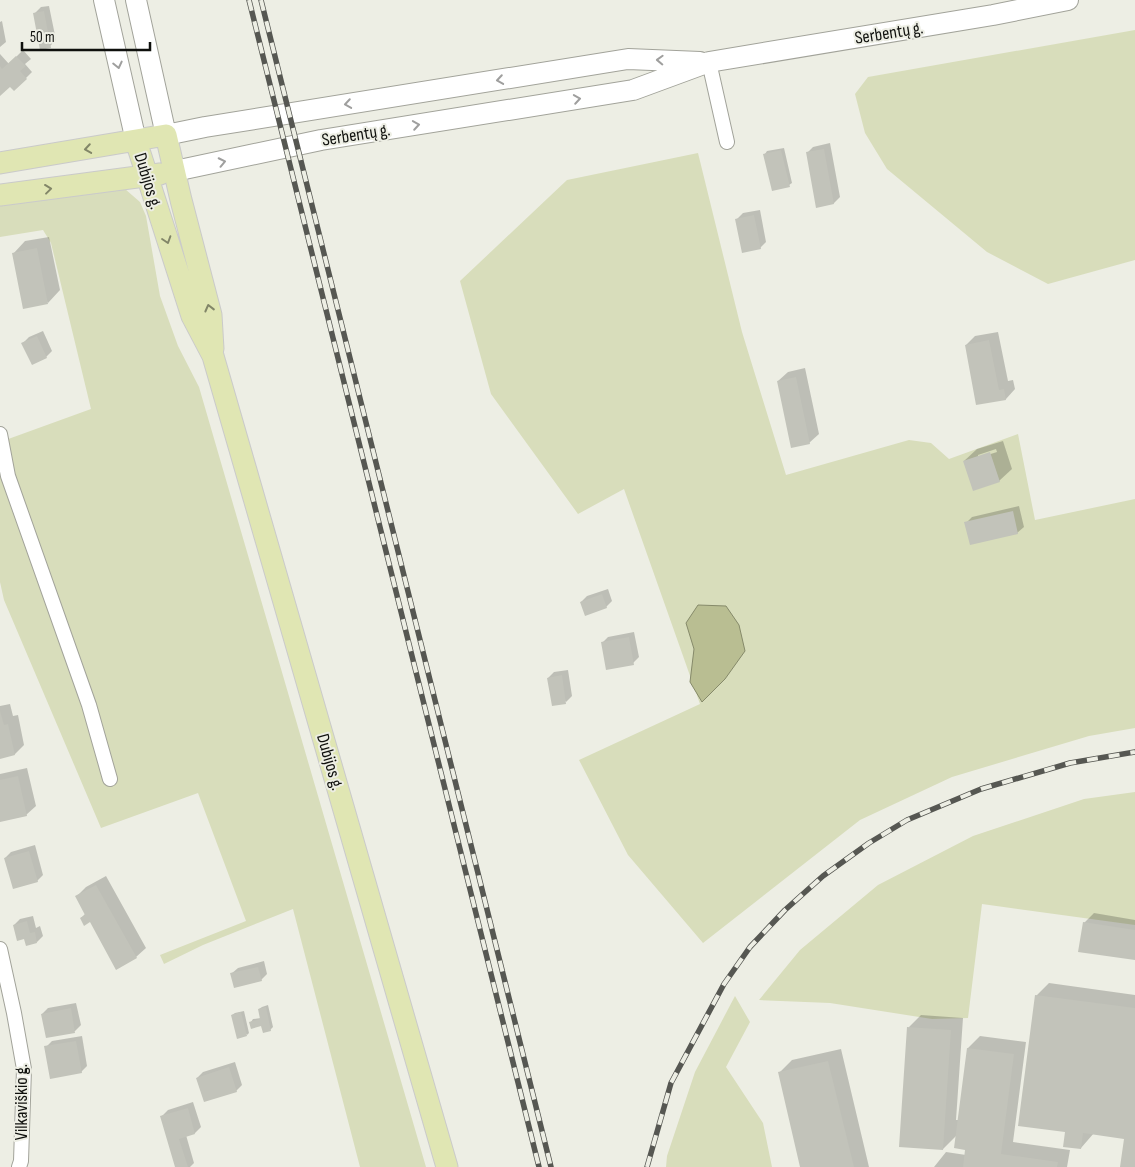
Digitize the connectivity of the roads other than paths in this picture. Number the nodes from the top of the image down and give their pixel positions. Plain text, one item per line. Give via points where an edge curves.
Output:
1 (104, 0) edge
2 (136, 0) edge
3 (1068, 0) edge
4 (709, 62) junction
5 (166, 135) junction
6 (136, 141) junction
7 (727, 142) dead end
8 (0, 163) edge
9 (174, 171) junction
10 (146, 177) junction
11 (0, 196) edge
12 (213, 356) junction
13 (0, 434) edge
14 (110, 779) dead end
15 (0, 949) edge
16 (19, 1167) edge
17 (447, 1167) edge

1 -> 6 main road, Dubijos g.
2 - 5 main road, Dubijos g.
3 - 4 main road, Serbentų g.
4 -> 5 main road, Serbentų g. via 628,59
4 - 7 street
9 -> 4 main road, Serbentų g. via 321,140 632,90
5 - 6 main road, Serbentų g.
5 - 9 main road, Dubijos g.
6 -> 8 main road, Serbentų g.
6 - 10 main road, Dubijos g.
9 - 10 main road, Serbentų g.
12 -> 9 main road, Dubijos g. via 211,315
11 -> 10 main road, Serbentų g.
10 -> 12 main road, Dubijos g. via 192,316
12 - 17 main road, Dubijos g.
13 - 14 street via 8,476 88,705
15 - 16 street, Vilkaviškio g. via 24,1069

